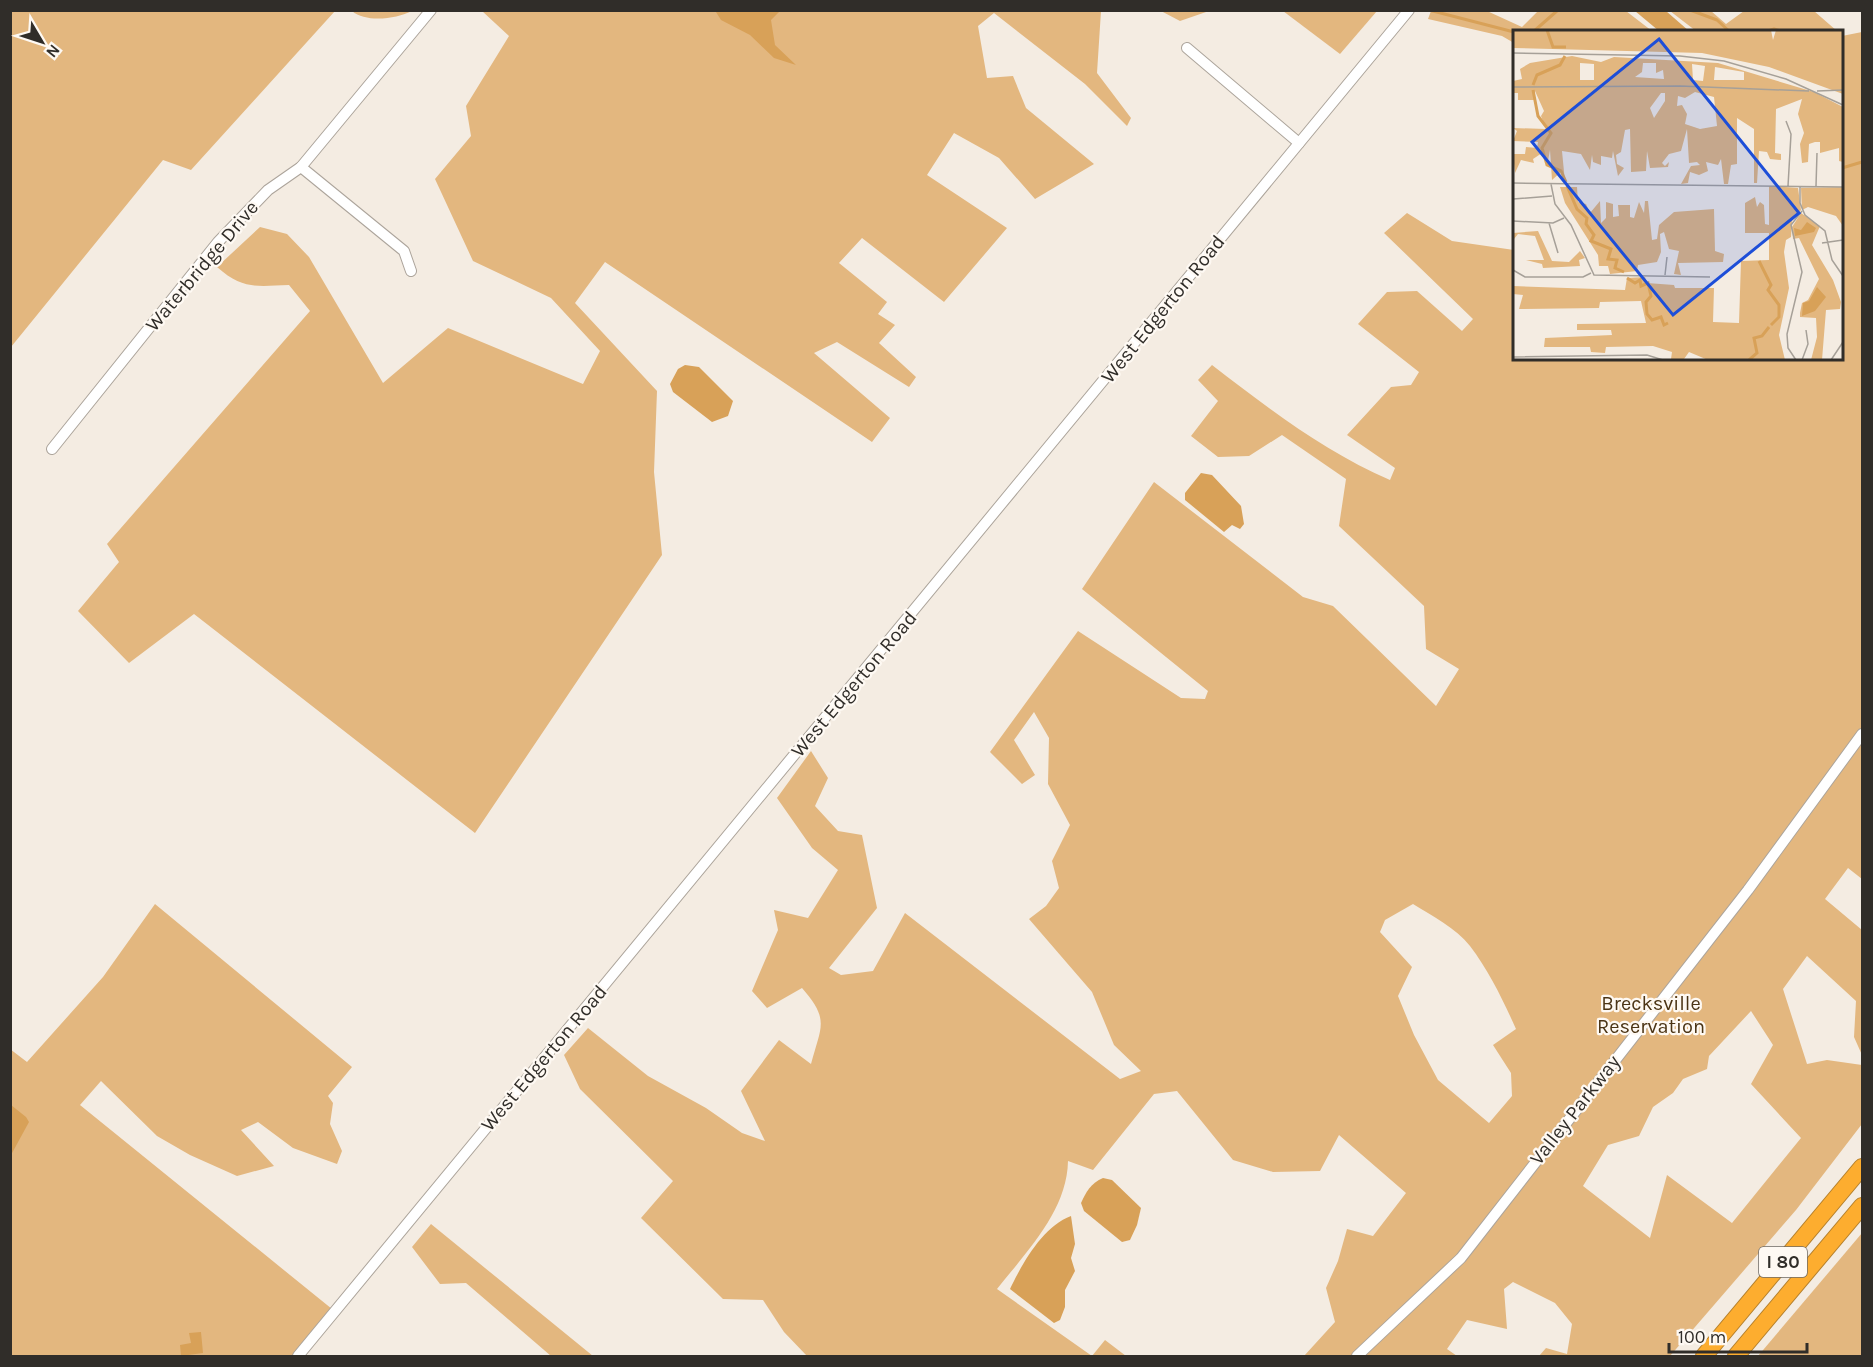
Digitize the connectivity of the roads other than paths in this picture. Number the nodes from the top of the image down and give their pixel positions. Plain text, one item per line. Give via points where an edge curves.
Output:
1 (431, 10) edge
2 (1409, 10) edge
3 (1187, 48) dead end
4 (1299, 143) junction
5 (301, 167) junction
6 (411, 271) dead end
7 (52, 448) dead end
8 (1863, 734) edge
9 (1863, 1167) edge
10 (1863, 1206) edge
11 (298, 1356) edge
12 (1357, 1356) edge
13 (1704, 1356) edge
14 (1736, 1356) edge

1 - 5 street, Waterbridge Drive
2 - 4 street, West Edgerton Road
3 - 4 street
4 - 11 street, West Edgerton Road
5 - 6 street via 404,251
5 - 7 street, Waterbridge Drive via 268,190 218,243
8 - 12 street, Valley Parkway via 1748,890 1461,1258
9 - 13 highway, I 80
10 - 14 highway, I 80

